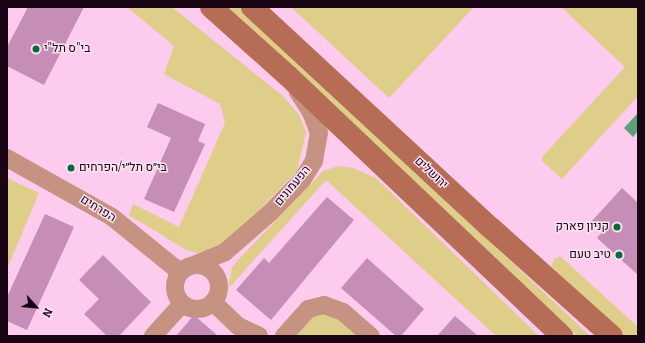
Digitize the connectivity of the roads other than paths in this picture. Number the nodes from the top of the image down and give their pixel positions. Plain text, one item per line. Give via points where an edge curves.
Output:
1 (211, 7) edge
2 (252, 7) edge
3 (288, 76) junction
4 (7, 158) edge
5 (196, 264) junction
6 (180, 272) junction
7 (213, 302) junction
8 (182, 304) junction
9 (153, 336) edge
10 (259, 336) edge
11 (284, 336) edge
12 (371, 336) edge
13 (562, 336) edge
14 (612, 336) edge

1 - 3 main road
2 - 14 main road, ירושלים
3 - 5 street, הפעמונים via 319,133 314,161 302,180 271,212 225,252
3 - 13 main road
4 - 6 street, הפרחים via 112,217
5 - 6 street
5 - 7 street via 204,265 216,275 219,287
6 - 8 street via 174,283 174,291
7 - 8 street via 200,309 188,308
7 - 10 street via 238,326
8 - 9 street
11 - 12 street via 308,309 324,305 343,312

